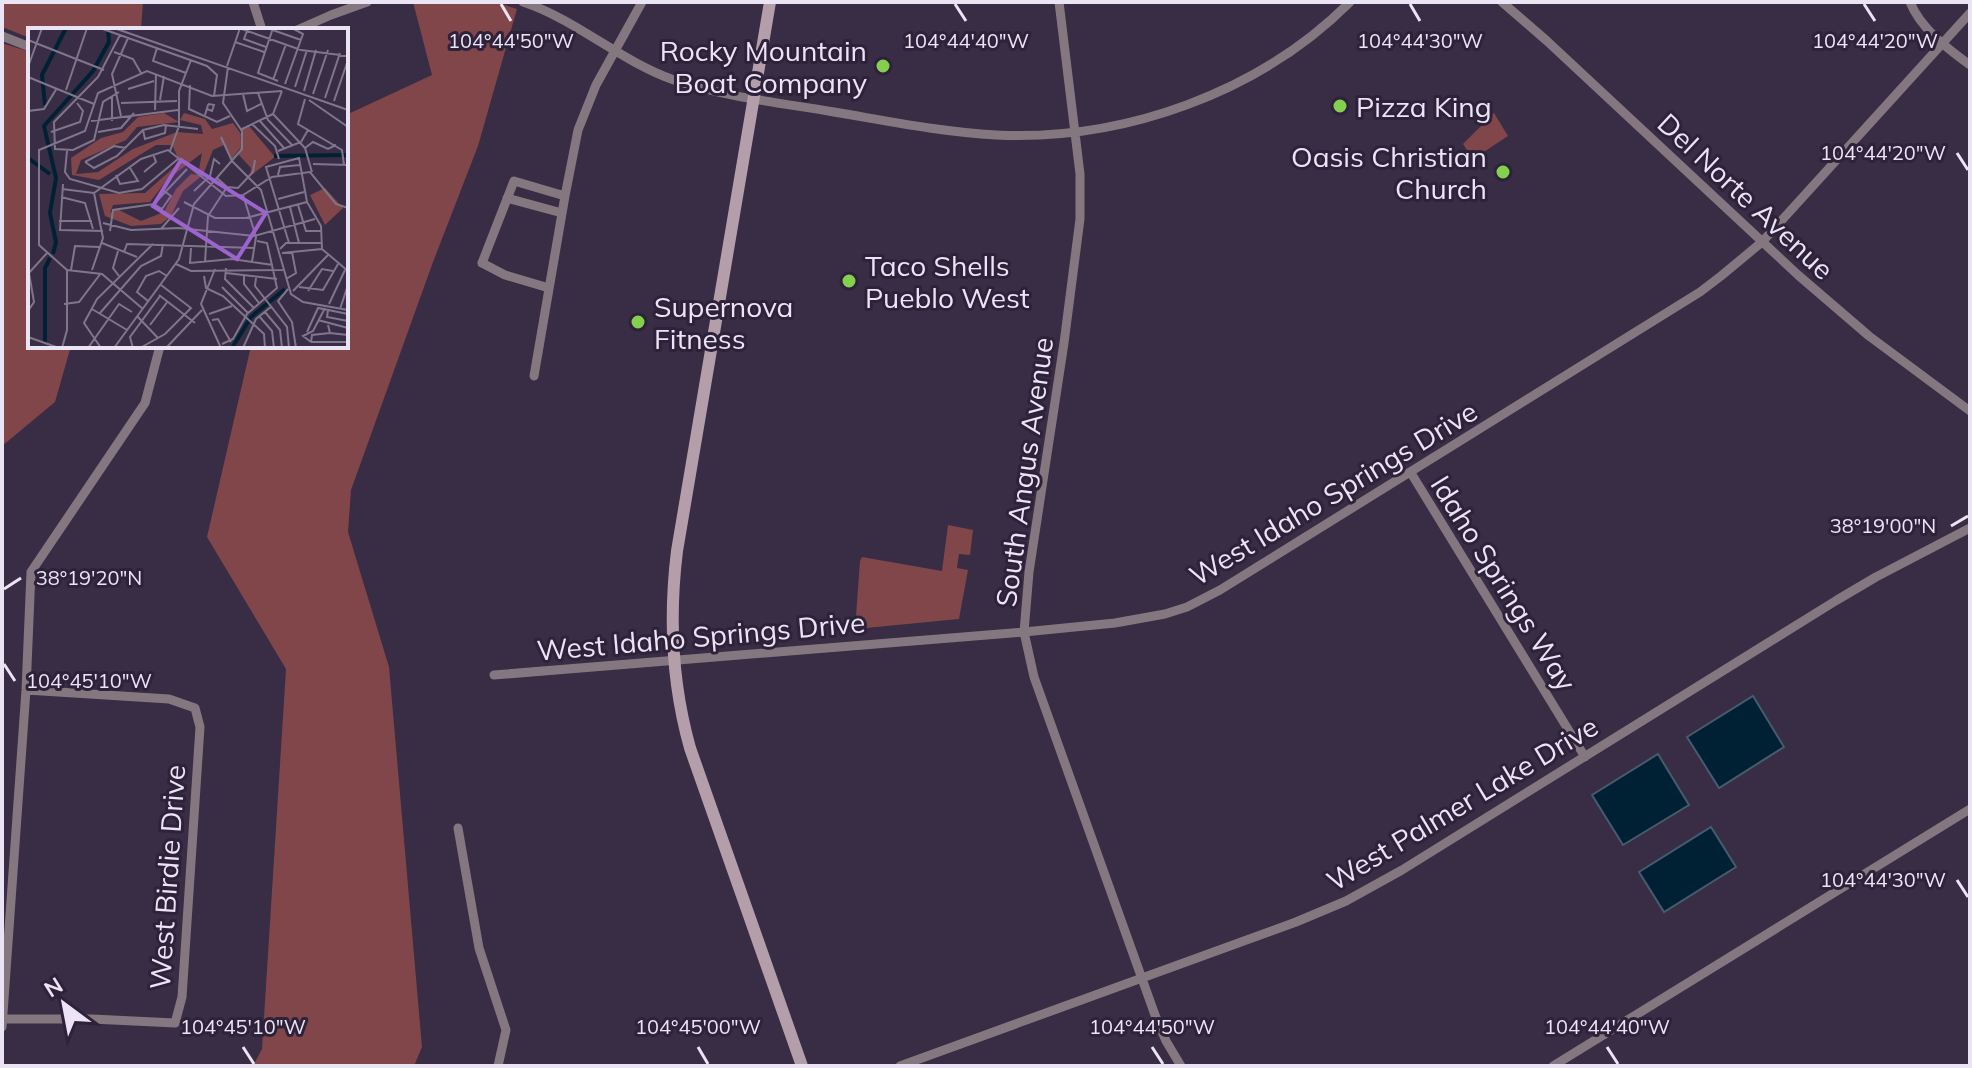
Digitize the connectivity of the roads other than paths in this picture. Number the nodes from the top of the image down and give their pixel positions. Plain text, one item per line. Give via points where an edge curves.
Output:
1 (253, 2) edge
2 (367, 2) edge
3 (523, 2) edge
4 (642, 2) edge
5 (770, 2) edge
6 (1059, 2) edge
7 (1350, 2) edge
8 (1502, 2) edge
9 (1910, 2) edge
10 (1970, 13) edge
11 (261, 28) edge
12 (302, 28) edge
13 (2, 36) edge
14 (1943, 44) junction
15 (28, 46) edge
16 (616, 51) junction
17 (1970, 65) edge
18 (753, 98) junction
19 (1074, 132) junction
20 (565, 196) junction
21 (507, 198) junction
22 (562, 213) junction
23 (1762, 242) junction
24 (549, 288) junction
25 (159, 348) edge
26 (534, 376) dead end
27 (1970, 411) edge
28 (1411, 473) junction
29 (1970, 528) edge
30 (1024, 632) junction
31 (674, 660) junction
32 (494, 675) dead end
33 (26, 690) junction
34 (1585, 757) junction
35 (1970, 809) edge
36 (458, 828) dead end
37 (1141, 978) junction
38 (3, 1023) edge
39 (498, 1066) edge
40 (802, 1066) edge
41 (900, 1066) edge
42 (1181, 1066) edge
43 (1553, 1066) edge

1 - 11 street
2 - 12 street
3 - 16 street
4 - 16 street
5 - 18 main road
6 - 19 street, South Angus Avenue
7 - 19 street via 1300,44 1203,99 1153,116
8 - 23 street, Del Norte Avenue
9 - 14 street
10 - 14 street, West Idaho Springs Drive
13 - 15 street
14 - 17 street
14 - 23 street, West Idaho Springs Drive
16 - 18 street via 672,79
16 - 20 street via 583,115
18 - 19 street via 974,133
18 - 31 main road via 677,551
19 - 30 street, South Angus Avenue via 1081,195 1078,243
20 - 21 street via 514,181
20 - 22 street
21 - 22 street
21 - 24 street via 482,263
22 - 24 street
23 - 27 street, Del Norte Avenue via 1849,319
23 - 28 street, West Idaho Springs Drive via 1700,292
24 - 26 street
25 - 33 street via 145,403 31,572
28 - 30 street, West Idaho Springs Drive via 1187,607 1126,621
28 - 34 street, Idaho Springs Way
29 - 34 street, West Palmer Lake Drive via 1837,600
30 - 31 street, West Idaho Springs Drive
30 - 37 street, South Angus Avenue via 1034,677
31 - 32 street, West Idaho Springs Drive
31 - 40 main road via 696,767
33 - 38 street
33 - 38 street, West Birdie Drive via 169,699 195,708 200,727 182,997 175,1023
34 - 37 street, West Palmer Lake Drive via 1346,901
35 - 43 street
36 - 39 street via 479,948 506,1030
37 - 41 street, West Palmer Lake Drive
37 - 42 street, South Angus Avenue

